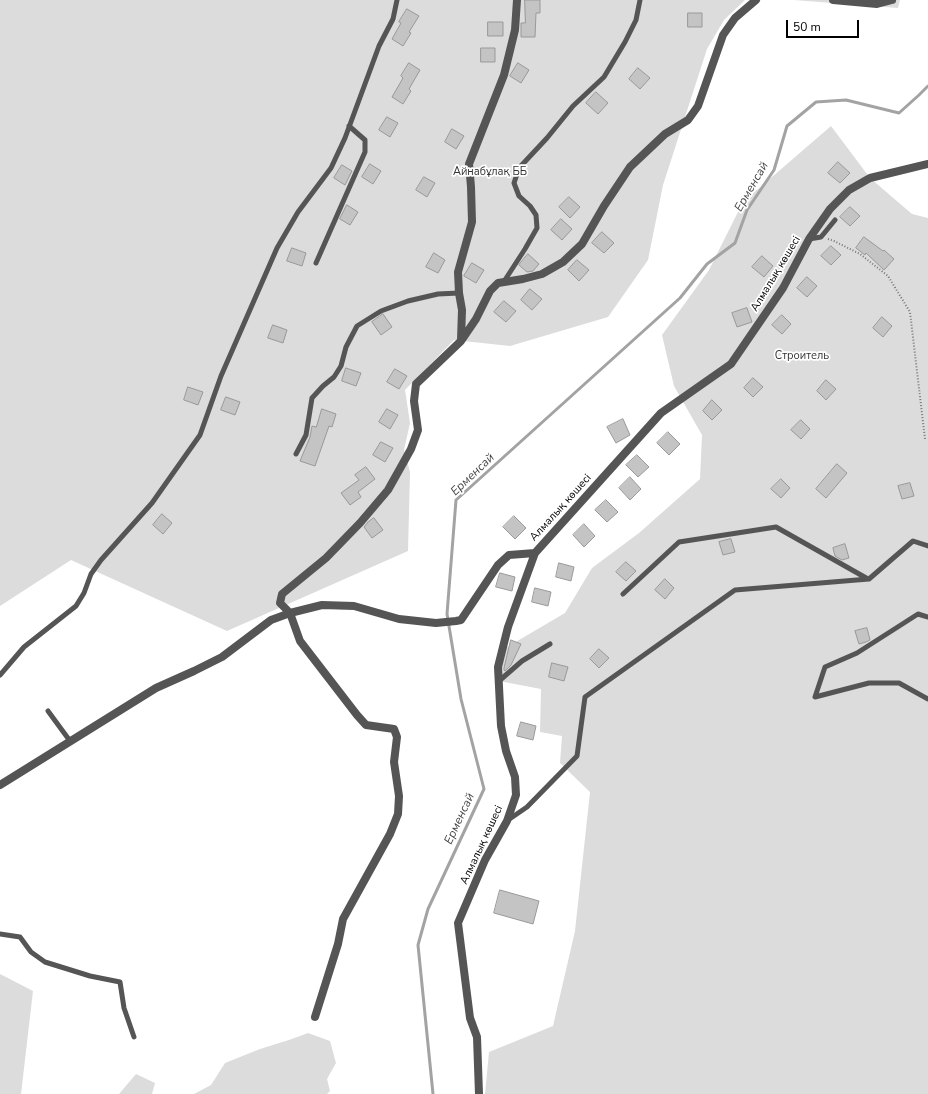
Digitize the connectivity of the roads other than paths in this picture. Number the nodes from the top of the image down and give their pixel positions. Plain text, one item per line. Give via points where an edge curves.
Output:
1 (397, 0) edge
2 (517, 0) edge
3 (640, 0) edge
4 (756, 0) edge
5 (832, 0) edge
6 (892, 0) edge
7 (349, 126) junction
8 (928, 164) edge
9 (835, 220) dead end
10 (809, 239) junction
11 (316, 263) dead end
12 (504, 283) junction
13 (459, 293) junction
14 (461, 341) junction
15 (296, 454) dead end
16 (928, 546) edge
17 (535, 553) junction
18 (869, 579) junction
19 (623, 594) dead end
20 (290, 613) junction
21 (928, 617) edge
22 (550, 644) dead end
23 (0, 675) edge
24 (499, 681) junction
25 (928, 699) edge
26 (48, 711) dead end
27 (70, 741) junction
28 (0, 786) edge
29 (507, 821) junction
30 (0, 934) edge
31 (315, 1017) dead end
32 (134, 1037) dead end
33 (479, 1094) edge

1 - 7 lane via 393,19 379,46
2 - 13 street via 515,30 504,75 469,164 472,222 458,272
3 - 12 lane via 636,20 604,77 573,106 519,168 514,183 519,196 536,214 537,228
4 - 12 street via 735,18 723,35 698,106 688,120 665,134 630,167 582,244 563,262 542,274
5 - 6 street via 877,4
7 - 11 lane via 365,140 365,152
7 - 23 lane via 331,168 298,212 277,248 221,376 200,434 152,503 101,560 91,574 76,606 24,647
8 - 10 street, Алмалық көшесі via 870,178 849,190 830,209
9 - 10 lane via 821,237
10 - 17 street, Алмалық көшесі via 783,288 731,364 661,413
12 - 14 street via 498,283 490,291
13 - 14 street via 462,310
13 - 15 lane via 438,294 408,301 381,311 357,326 334,378 312,398 306,435
14 - 20 street via 416,384 414,401 418,430 411,449 388,490 326,558 282,594 280,603
16 - 18 lane via 913,541
17 - 20 street via 509,555 498,565 460,620 456,621 436,623 399,619 354,606 322,605
17 - 24 street, Алмалық көшесі via 508,627 498,668
18 - 19 lane via 776,527 679,542
18 - 29 lane via 735,590 585,697 578,756 527,807
20 - 27 street via 271,620 222,657 156,688
20 - 31 street via 300,641 357,715 366,725 394,729 397,737 394,762 399,796 398,814 390,834 343,919 338,944
21 - 25 lane via 918,614 857,653 824,667 815,697 869,683 899,682
22 - 24 lane via 522,661
24 - 29 street, Алмалық көшесі via 501,726 515,777 516,795
26 - 27 lane
27 - 28 street
29 - 33 street, Алмалық көшесі via 485,860 458,923 470,1018 477,1037
30 - 32 lane via 20,937 31,952 45,962 120,982 124,1008

